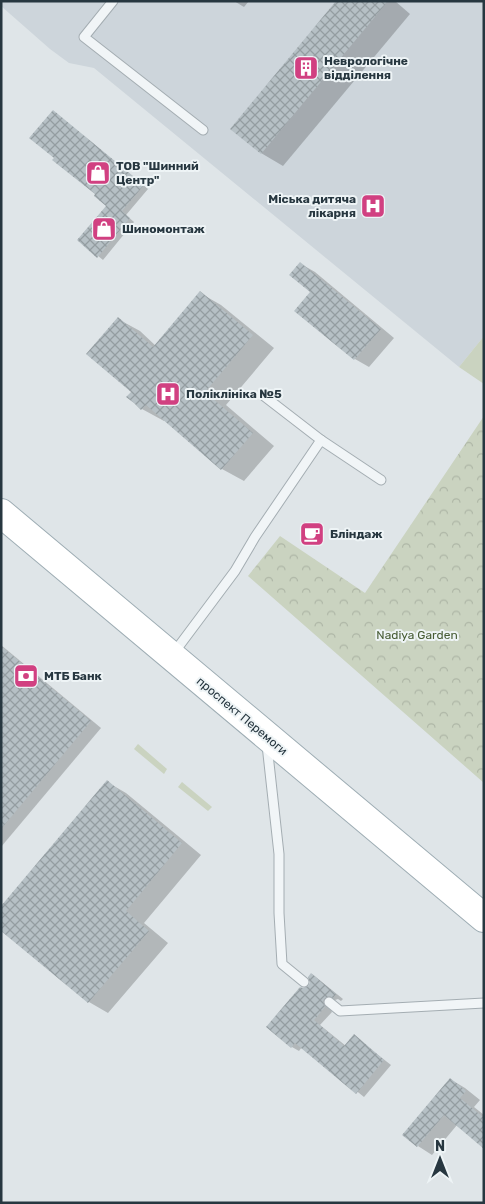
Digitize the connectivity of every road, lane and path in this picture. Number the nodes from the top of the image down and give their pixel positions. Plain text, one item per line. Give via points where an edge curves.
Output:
1 (113, 1) edge
2 (203, 130) dead end
3 (264, 396) dead end
4 (321, 440) junction
5 (381, 480) dead end
6 (1, 512) edge
7 (171, 656) junction
8 (267, 737) junction
9 (484, 918) edge
10 (304, 982) dead end
11 (329, 1002) dead end
12 (484, 1003) edge

1 - 2 lane via 84,37
3 - 4 lane
4 - 5 lane
4 - 7 lane via 235,571
6 - 7 main road, проспект Перемоги
7 - 8 main road, проспект Перемоги
8 - 9 main road, проспект Перемоги
8 - 10 lane via 279,854 282,964
11 - 12 lane via 340,1011

